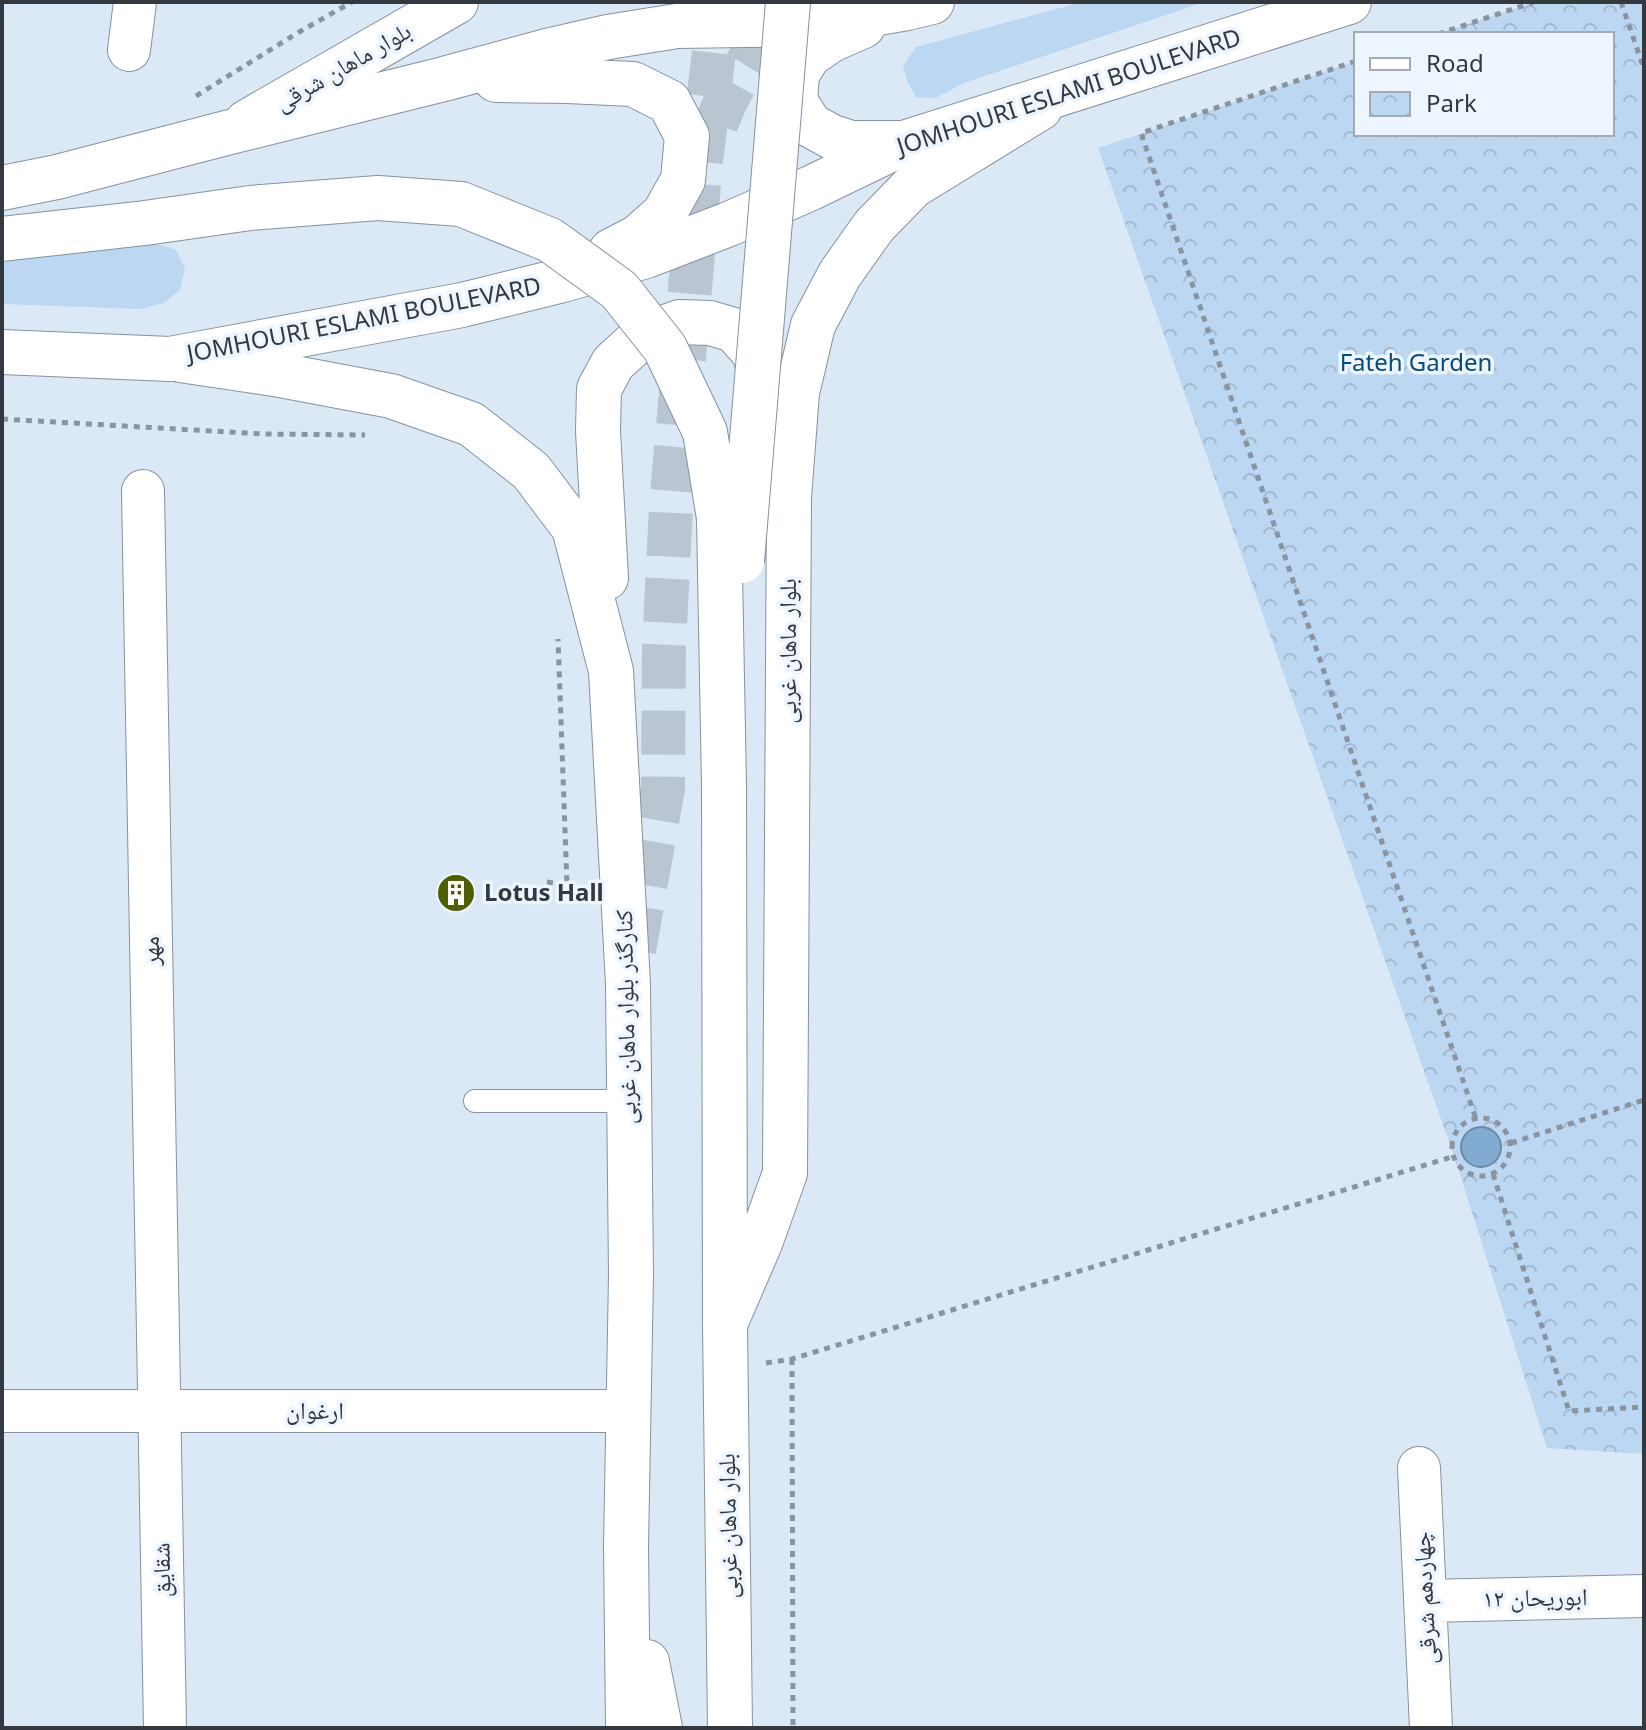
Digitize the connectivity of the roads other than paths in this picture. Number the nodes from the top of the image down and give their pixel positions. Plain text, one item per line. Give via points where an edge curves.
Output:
1 (135, 2) edge
2 (456, 2) edge
3 (788, 2) edge
4 (1349, 2) edge
5 (920, 5) edge
6 (129, 50) dead end
7 (444, 79) junction
8 (1070, 91) junction
9 (230, 132) junction
10 (904, 143) junction
11 (2, 188) edge
12 (2, 239) edge
13 (462, 305) junction
14 (2, 352) edge
15 (170, 359) junction
16 (143, 491) dead end
17 (789, 497) junction
18 (611, 671) junction
19 (724, 786) junction
20 (475, 1101) dead end
21 (628, 1101) junction
22 (725, 1324) junction
23 (2, 1411) edge
24 (629, 1411) junction
25 (159, 1412) junction
26 (1419, 1468) dead end
27 (626, 1546) junction
28 (1644, 1596) edge
29 (1425, 1601) junction
30 (165, 1728) edge
31 (628, 1728) edge
32 (660, 1728) edge
33 (730, 1728) edge
34 (1431, 1728) edge

1 - 6 street
2 - 9 main road, بلوار ماهان شرقی
3 - 19 main road, bridge
4 - 8 main road, JOMHOURI ESLAMI BOULEVARD
5 - 7 main road via 816,24 677,26 562,47
5 - 10 main road via 831,40 809,55 797,74 795,101 810,125 851,143
7 - 9 main road
7 - 13 main road via 633,84 669,102 687,136 683,180 664,214 638,237 604,255
8 - 10 main road, JOMHOURI ESLAMI BOULEVARD
8 - 17 main road, بلوار ماهان غربی via 913,186 874,226 840,274 813,325 797,393
9 - 11 main road
10 - 13 main road, JOMHOURI ESLAMI BOULEVARD via 646,256
12 - 19 main road, bridge via 378,198 461,204 550,240 619,290 665,348 705,432 719,518
13 - 15 main road, JOMHOURI ESLAMI BOULEVARD
14 - 15 main road, JOMHOURI ESLAMI BOULEVARD
15 - 18 main road, کنارگذر بلوار ماهان غربی via 391,396 471,424 531,471 574,528
16 - 25 street, مهر
17 - 18 main road via 772,403 753,351 734,330 680,322 635,343 613,363 599,389 598,431
17 - 22 main road, بلوار ماهان غربی via 785,1173
18 - 21 main road, کنارگذر بلوار ماهان غربی via 628,984
19 - 22 main road, بلوار ماهان غربی
20 - 21 lane
21 - 24 main road, کنارگذر بلوار ماهان غربی
22 - 33 main road, بلوار ماهان غربی
23 - 25 street, ارغوان
24 - 25 street, ارغوان
24 - 27 main road, کنارگذر بلوار ماهان غربی
25 - 30 street, شقایق
26 - 29 street, چهاردهم شرقی
27 - 31 main road, کنارگذر بلوار ماهان غربی
27 - 32 main road
28 - 29 street, ابوریحان ۱۲
29 - 34 street, چهاردهم شرقی

